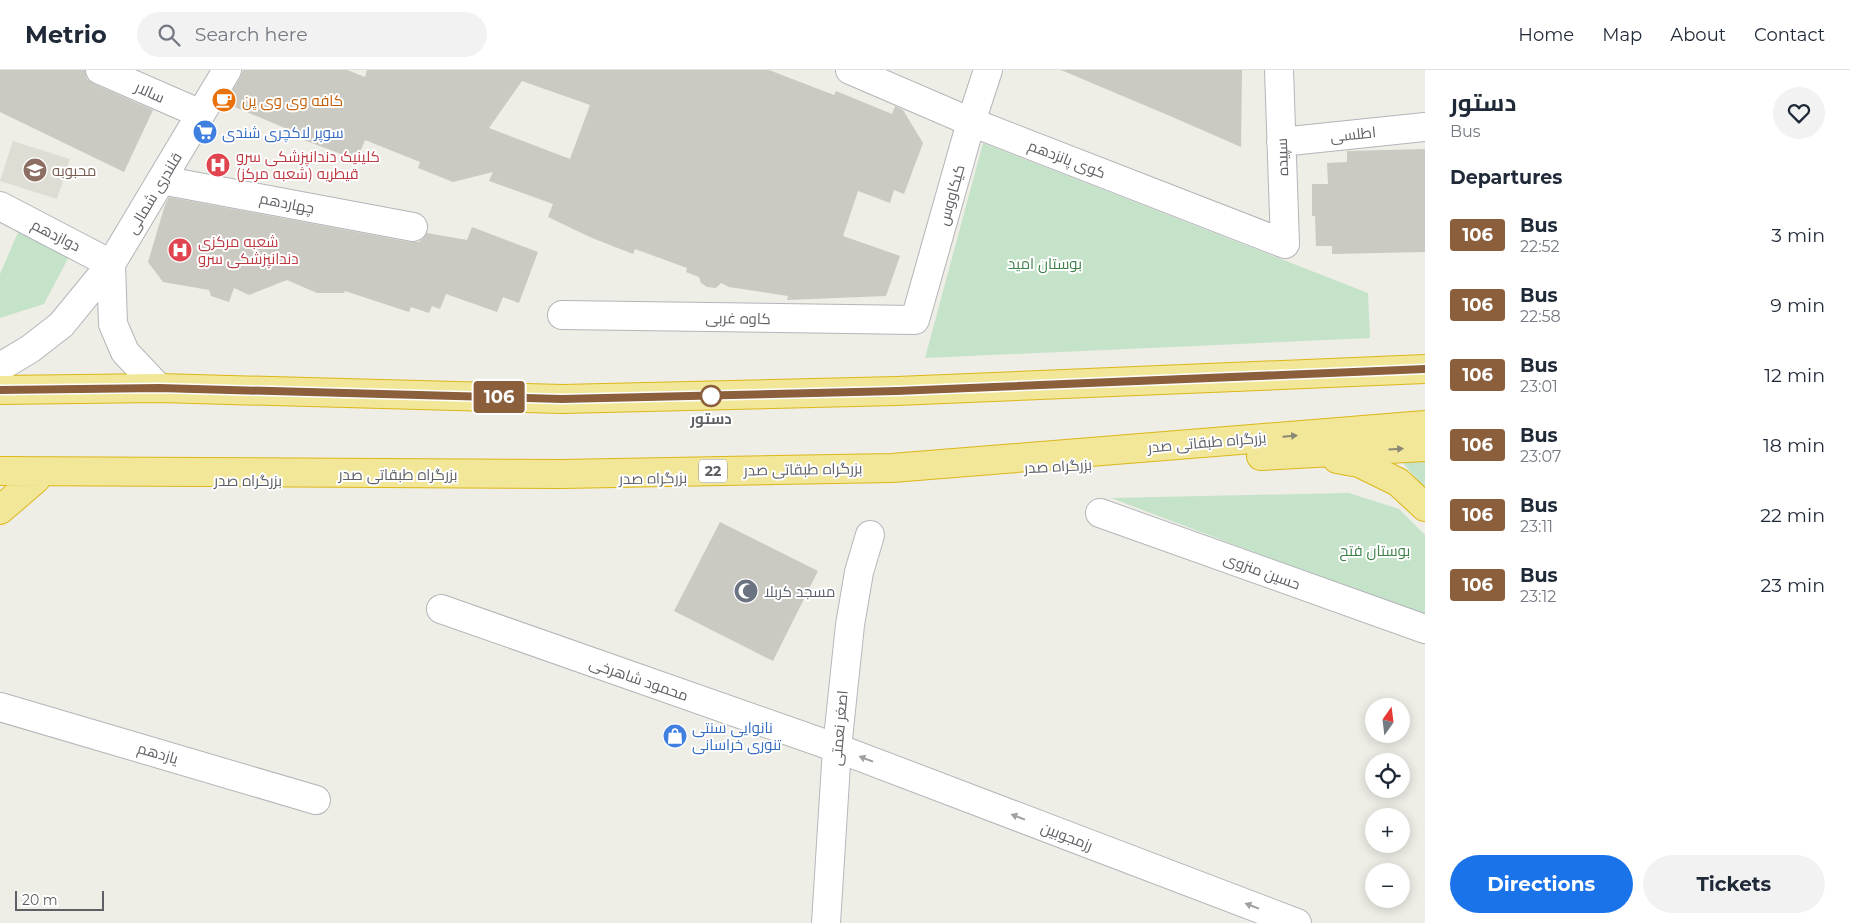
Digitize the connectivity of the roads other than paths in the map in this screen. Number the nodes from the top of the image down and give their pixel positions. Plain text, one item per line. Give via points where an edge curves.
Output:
1 (100, 70) edge
2 (227, 70) edge
3 (850, 70) edge
4 (988, 70) edge
5 (1279, 70) edge
6 (201, 114) junction
7 (971, 122) junction
8 (1425, 127) edge
9 (1281, 142) junction
10 (161, 180) junction
11 (0, 206) edge
12 (412, 227) dead end
13 (1285, 244) joint
14 (111, 264) junction
15 (562, 315) dead end
16 (915, 320) joint
17 (0, 367) edge
18 (1425, 370) edge
19 (1425, 376) edge
20 (159, 388) junction
21 (0, 390) edge
22 (0, 400) edge
23 (1425, 425) edge
24 (1425, 447) edge
25 (1308, 454) junction
26 (0, 471) edge
27 (0, 479) edge
28 (36, 479) junction
29 (1425, 507) edge
30 (0, 510) edge
31 (1100, 513) dead end
32 (870, 535) dead end
33 (441, 609) dead end
34 (1425, 630) edge
35 (0, 707) edge
36 (837, 748) junction
37 (316, 800) dead end
38 (826, 923) edge
39 (1297, 923) edge

1 - 6 street, سالار
2 - 6 street, قلندری شمالی
3 - 7 street, کوی پانزدهم
4 - 7 street, کیکاووس
5 - 9 street, سپیده
6 - 10 street, قلندری شمالی
7 - 13 street, کوی پانزدهم
7 - 16 street, کیکاووس
8 - 9 street, اطلسی
9 - 13 street, سپیده
10 - 12 street, چهاردهم
10 - 14 street, قلندری شمالی
11 - 14 street, دوازدهم
14 - 17 street, قلندری شمالی via 61,325
14 - 20 street via 113,324 124,352
15 - 16 street, کاوه غربی
18 - 20 highway via 897,391 562,399
19 - 22 highway via 896,401 572,406
20 - 21 highway
26 -> 23 highway, بزرگراه طبقاتی صدر / 22 via 561,474 892,468
25 -> 24 highway, بزرگراه صدر
25 - 28 highway, بزرگراه صدر via 882,475 561,480
25 - 29 highway via 1359,463 1398,482
27 - 28 highway, بزرگراه صدر
28 - 30 highway
31 - 34 street, حسین منزوی
32 - 36 street, اصغر نعمتی via 859,572 850,625
33 - 36 street, محمود شاهرخی
35 - 37 street, یازدهم
36 - 38 street, اصغر نعمتی
39 -> 36 street, رزمجوبین

